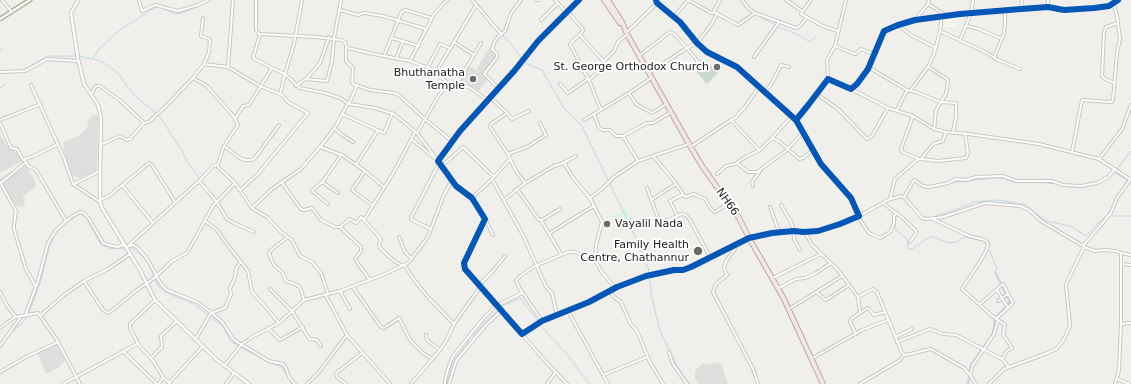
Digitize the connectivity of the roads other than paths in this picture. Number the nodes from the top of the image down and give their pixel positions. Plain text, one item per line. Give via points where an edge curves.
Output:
1 (2, 0) edge
2 (30, 0) edge
3 (78, 0) edge
4 (139, 0) edge
5 (208, 0) edge
6 (233, 0) edge
7 (256, 0) edge
8 (302, 0) edge
9 (341, 0) edge
10 (447, 0) edge
11 (472, 0) edge
12 (521, 0) edge
13 (555, 0) edge
14 (579, 0) edge
15 (604, 0) edge
16 (608, 0) edge
17 (687, 0) edge
18 (720, 0) edge
19 (742, 0) edge
20 (786, 0) edge
21 (811, 0) edge
22 (846, 0) edge
23 (929, 0) edge
24 (973, 0) edge
25 (1022, 0) edge
26 (1048, 0) edge
27 (1118, 0) edge
28 (656, 1) edge
29 (558, 3) junction
30 (1113, 3) junction
31 (928, 4) junction
32 (476, 5) junction
33 (1048, 8) junction
34 (1021, 9) junction
35 (340, 10) junction
36 (1004, 10) junction
37 (11, 11) junction
38 (802, 11) junction
39 (566, 12) junction
40 (714, 12) junction
41 (755, 13) junction
42 (971, 13) junction
43 (717, 14) junction
44 (942, 16) junction
45 (947, 16) junction
46 (674, 17) junction
47 (807, 17) junction
48 (203, 18) dead end
49 (431, 18) junction
50 (0, 19) edge
51 (398, 20) junction
52 (541, 20) dead end
53 (915, 20) junction
54 (779, 22) junction
55 (1118, 23) junction
56 (622, 25) junction
57 (898, 25) junction
58 (967, 26) junction
59 (426, 29) junction
60 (838, 31) junction
61 (940, 31) junction
62 (626, 33) junction
63 (260, 34) junction
64 (502, 35) junction
65 (580, 35) junction
66 (296, 36) junction
67 (329, 37) junction
68 (334, 38) junction
69 (392, 38) junction
70 (1002, 39) junction
71 (960, 40) junction
72 (403, 41) junction
73 (454, 42) junction
74 (481, 43) dead end
75 (697, 43) junction
76 (419, 46) junction
77 (835, 46) junction
78 (346, 47) junction
79 (450, 48) junction
80 (687, 48) junction
81 (936, 48) junction
82 (874, 54) junction
83 (474, 55) junction
84 (384, 56) junction
85 (639, 56) junction
86 (754, 58) dead end
87 (994, 58) junction
88 (396, 59) junction
89 (78, 60) junction
90 (410, 61) junction
91 (604, 62) junction
92 (702, 62) dead end
93 (204, 64) junction
94 (228, 67) junction
95 (428, 67) junction
96 (868, 67) junction
97 (928, 67) junction
98 (272, 68) junction
99 (789, 68) dead end
100 (1020, 69) dead end
101 (0, 72) edge
102 (436, 72) junction
103 (285, 74) junction
104 (650, 76) junction
105 (193, 78) junction
106 (305, 79) junction
107 (828, 79) junction
108 (589, 80) junction
109 (458, 82) junction
110 (1115, 83) junction
111 (448, 84) junction
112 (560, 84) dead end
113 (31, 85) dead end
114 (357, 85) junction
115 (260, 86) junction
116 (296, 86) junction
117 (759, 87) junction
118 (498, 88) junction
119 (851, 89) junction
120 (909, 90) junction
121 (765, 92) junction
122 (630, 93) junction
123 (91, 94) junction
124 (280, 94) junction
125 (817, 94) junction
126 (490, 97) junction
127 (487, 100) junction
128 (940, 102) junction
129 (348, 103) junction
130 (41, 104) junction
131 (666, 104) junction
132 (1131, 105) edge
133 (888, 108) junction
134 (601, 110) junction
135 (897, 110) junction
136 (529, 111) dead end
137 (671, 112) junction
138 (507, 113) junction
139 (342, 114) junction
140 (392, 114) junction
141 (594, 114) junction
142 (792, 116) junction
143 (913, 116) junction
144 (235, 118) junction
145 (424, 119) junction
146 (0, 120) edge
147 (584, 120) dead end
148 (731, 120) junction
149 (796, 120) junction
150 (0, 123) edge
151 (144, 123) junction
152 (540, 123) dead end
153 (279, 125) dead end
154 (334, 128) junction
155 (934, 129) junction
156 (378, 130) junction
157 (803, 132) junction
158 (946, 132) junction
159 (954, 132) junction
160 (416, 133) junction
161 (965, 133) junction
162 (623, 136) junction
163 (772, 138) junction
164 (411, 139) junction
165 (353, 142) dead end
166 (453, 142) junction
167 (58, 144) junction
168 (100, 145) junction
169 (224, 146) junction
170 (690, 146) junction
171 (320, 147) junction
172 (759, 150) junction
173 (787, 150) junction
174 (814, 150) junction
175 (1072, 152) junction
176 (508, 154) junction
177 (341, 155) junction
178 (576, 156) dead end
179 (653, 156) junction
180 (510, 159) junction
181 (920, 159) junction
182 (1099, 159) junction
183 (26, 161) junction
184 (638, 161) junction
185 (439, 162) junction
186 (564, 163) junction
187 (737, 163) junction
188 (218, 164) junction
189 (356, 165) junction
190 (442, 166) junction
191 (1115, 169) junction
192 (760, 170) junction
193 (100, 171) junction
194 (365, 171) junction
195 (717, 174) dead end
196 (493, 178) junction
197 (452, 180) junction
198 (1130, 180) edge
199 (199, 181) junction
200 (282, 182) junction
201 (322, 182) junction
202 (0, 183) edge
203 (235, 183) junction
204 (525, 183) junction
205 (73, 184) junction
206 (676, 184) junction
207 (122, 185) junction
208 (753, 186) dead end
209 (384, 187) junction
210 (647, 188) dead end
211 (517, 189) junction
212 (240, 190) junction
213 (338, 193) dead end
214 (683, 194) junction
215 (904, 197) junction
216 (472, 198) junction
217 (590, 198) junction
218 (504, 200) junction
219 (651, 200) junction
220 (890, 200) junction
221 (100, 201) junction
222 (216, 201) junction
223 (176, 202) junction
224 (883, 203) junction
225 (328, 204) dead end
226 (728, 204) junction
227 (373, 205) junction
228 (781, 205) dead end
229 (594, 206) junction
230 (770, 207) dead end
231 (252, 208) junction
232 (560, 209) dead end
233 (897, 213) junction
234 (677, 215) junction
235 (859, 216) junction
236 (932, 218) junction
237 (485, 219) junction
238 (364, 220) junction
239 (541, 220) junction
240 (860, 220) dead end
241 (66, 221) junction
242 (205, 221) junction
243 (153, 223) junction
244 (340, 226) junction
245 (431, 229) junction
246 (794, 231) junction
247 (254, 232) dead end
248 (779, 232) junction
249 (805, 232) junction
250 (550, 234) junction
251 (493, 235) dead end
252 (288, 237) junction
253 (399, 237) dead end
254 (749, 238) junction
255 (910, 242) dead end
256 (734, 246) junction
257 (126, 247) junction
258 (1083, 247) junction
259 (800, 250) dead end
260 (1121, 253) junction
261 (130, 254) junction
262 (561, 254) junction
263 (822, 254) junction
264 (1131, 255) edge
265 (505, 256) dead end
266 (710, 258) junction
267 (412, 259) junction
268 (595, 260) junction
269 (241, 262) junction
270 (831, 263) junction
271 (1121, 264) junction
272 (1131, 265) edge
273 (404, 266) junction
274 (538, 266) junction
275 (156, 276) junction
276 (842, 276) junction
277 (369, 279) junction
278 (772, 279) junction
279 (84, 281) junction
280 (147, 284) junction
281 (850, 285) junction
282 (352, 286) junction
283 (480, 286) junction
284 (36, 287) junction
285 (615, 288) junction
286 (778, 289) junction
287 (270, 290) dead end
288 (996, 290) junction
289 (340, 291) junction
290 (610, 291) junction
291 (0, 292) edge
292 (816, 292) junction
293 (522, 293) junction
294 (326, 294) junction
295 (1008, 294) junction
296 (858, 297) junction
297 (1002, 298) junction
298 (155, 300) junction
299 (304, 300) junction
300 (998, 301) dead end
301 (980, 304) junction
302 (498, 305) junction
303 (1008, 308) junction
304 (350, 309) dead end
305 (789, 309) junction
306 (502, 310) junction
307 (292, 311) junction
308 (568, 311) junction
309 (885, 312) junction
310 (211, 313) junction
311 (860, 313) junction
312 (26, 315) junction
313 (557, 315) junction
314 (40, 316) junction
315 (15, 317) junction
316 (20, 317) junction
317 (888, 320) junction
318 (997, 320) junction
319 (177, 321) junction
320 (542, 321) junction
321 (279, 323) junction
322 (454, 324) junction
323 (1121, 324) junction
324 (1131, 324) edge
325 (302, 327) junction
326 (0, 328) edge
327 (268, 328) junction
328 (912, 329) dead end
329 (522, 334) junction
330 (856, 334) junction
331 (347, 335) junction
332 (426, 335) dead end
333 (469, 336) junction
334 (895, 337) junction
335 (195, 340) junction
336 (473, 340) junction
337 (58, 342) junction
338 (897, 342) junction
339 (138, 344) junction
340 (241, 344) junction
341 (0, 346) edge
342 (321, 346) dead end
343 (202, 347) junction
344 (440, 350) junction
345 (984, 350) junction
346 (123, 351) junction
347 (669, 352) dead end
348 (362, 353) junction
349 (904, 355) junction
350 (647, 357) junction
351 (151, 358) junction
352 (811, 358) junction
353 (433, 359) junction
354 (1002, 359) junction
355 (224, 366) junction
356 (1009, 367) junction
357 (0, 372) edge
358 (555, 373) junction
359 (234, 374) junction
360 (603, 375) junction
361 (970, 375) junction
362 (163, 377) junction
363 (76, 378) junction
364 (1117, 379) junction
365 (170, 383) edge
366 (413, 383) edge
367 (62, 384) edge
368 (80, 384) edge
369 (158, 384) edge
370 (226, 384) edge
371 (249, 384) edge
372 (295, 384) edge
373 (306, 384) edge
374 (346, 384) edge
375 (390, 384) edge
376 (445, 384) edge
377 (449, 384) edge
378 (547, 384) edge
379 (567, 384) edge
380 (608, 384) edge
381 (663, 384) edge
382 (687, 384) edge
383 (758, 384) edge
384 (823, 384) edge
385 (860, 384) edge
386 (976, 384) edge
387 (989, 384) edge
388 (1115, 384) edge
389 (1129, 384) edge

1 - 37 street
2 - 37 main road
3 - 89 street via 71,13
4 - 5 street via 142,11 155,5 178,11
6 - 94 street
7 - 63 street via 256,30
8 - 66 street
9 - 35 street
10 - 49 street
11 - 32 street
12 - 64 street via 511,13
13 - 29 street
14 - 39 street
15 - 56 highway, NH66
16 - 56 highway, NH66
17 - 40 street
17 - 46 street
18 - 40 street
19 - 41 street
20 - 38 street
21 - 38 street
22 - 60 street
23 - 31 street
24 - 42 street
25 - 34 street
26 - 33 street
27 - 30 street
28 - 46 street
28 - 62 street
29 - 39 street
29 - 52 street
30 - 33 street via 1094,8
30 - 55 street
31 - 45 street
31 - 53 street
32 - 64 street
32 - 73 street
33 - 34 street
34 - 36 street
35 - 51 street
35 - 68 street
36 - 42 street
36 - 70 street
37 - 50 main road
38 - 47 street
39 - 65 street via 582,28
39 - 118 street
40 - 43 street
41 - 43 street via 738,25
41 - 54 street
42 - 45 street
42 - 58 street
43 - 75 street
44 - 45 street
44 - 53 street
44 - 61 street
46 - 75 street
47 - 54 street via 794,28
47 - 60 street
48 - 93 street via 201,36 209,39 210,43
49 - 51 street via 405,10
49 - 59 street
51 - 59 street
51 - 69 street
53 - 57 street
54 - 86 street
55 - 110 street via 1120,39
55 - 110 street via 1106,27 1104,32 1103,77
56 - 62 highway, NH66 / NH66
57 - 81 street
57 - 82 street via 884,31
58 - 70 street
58 - 71 street
59 - 76 street
60 - 77 street
61 - 71 street
61 - 81 street
62 - 85 highway, NH66 / NH66
62 - 91 street
63 - 66 street
63 - 98 street via 253,58
64 - 118 street via 492,47 497,56 484,75
65 - 91 street
65 - 108 street via 570,44
66 - 67 street
66 - 103 street
67 - 68 street
67 - 106 street via 320,63
68 - 78 street via 344,41
68 - 106 street via 327,81
69 - 72 street
69 - 84 street
70 - 87 street
71 - 87 street
72 - 76 street
72 - 88 street
73 - 79 street
73 - 83 street
74 - 83 street
75 - 80 street
75 - 117 street via 707,52 737,67
76 - 90 street
77 - 82 street via 855,54 861,49
77 - 107 street via 827,60
78 - 84 street
78 - 114 street via 346,61 353,67 352,82
79 - 95 street via 440,44
79 - 102 street
80 - 85 street via 670,32
80 - 92 street via 699,63
80 - 104 street
81 - 97 street
82 - 96 street
83 - 109 street
84 - 88 street
85 - 104 highway, NH66 / NH66
87 - 100 street
88 - 90 street
89 - 101 street via 47,59 26,71
89 - 123 street via 84,84
90 - 95 street
91 - 108 street
93 - 94 street
93 - 105 street
94 - 115 street
95 - 102 street
96 - 119 street
96 - 120 street
97 - 120 street
97 - 128 street via 948,80 946,94
98 - 103 street
98 - 115 street
99 - 121 street via 781,65
102 - 111 street
103 - 116 street
103 - 124 street
104 - 122 street
104 - 131 highway, NH66 / NH66
105 - 144 street via 207,86
105 - 151 street via 149,122
106 - 116 street
107 - 119 street
107 - 125 street
108 - 112 street via 568,93
108 - 134 street
109 - 111 street
109 - 127 street
110 - 175 street via 1112,101 1081,101
111 - 145 street
113 - 130 street
114 - 129 street
114 - 145 street via 370,90 398,94
115 - 124 street
115 - 144 street via 248,106 243,106
116 - 129 street via 325,93
117 - 121 street
117 - 148 street via 745,108
118 - 126 street
119 - 133 street
120 - 128 street
120 - 135 street
121 - 142 street
122 - 131 street via 636,104 652,113
122 - 134 street
123 - 151 street via 96,86 100,86
123 - 168 street via 100,114
124 - 212 street via 308,114 257,175
125 - 133 street via 838,109 867,139 872,136
125 - 149 street
126 - 127 street
126 - 138 street
127 - 166 street
128 - 155 street via 935,115
128 - 159 street via 956,104
129 - 139 street
129 - 140 street
130 - 146 street
130 - 167 street
131 - 137 highway, NH66 / NH66
132 - 182 street via 1122,129
133 - 135 street
134 - 141 street
135 - 143 street
136 - 138 street via 512,120
137 - 162 street
137 - 170 highway, NH66 / NH66
138 - 176 street via 490,127
139 - 154 street
139 - 156 street
140 - 156 street via 384,133
140 - 160 street
141 - 147 street
141 - 162 street via 599,128 610,130 616,136
142 - 149 street
142 - 163 street
143 - 155 street
143 - 181 street via 901,150
144 - 169 street via 238,125
145 - 160 street
145 - 166 street
148 - 170 street
148 - 172 street
149 - 157 street
150 - 183 street via 10,148 17,150
151 - 168 street via 130,139 120,136
152 - 176 street via 546,134 527,147
153 - 169 street via 251,160 240,158
154 - 165 street
154 - 171 street
155 - 158 street
156 - 189 street
157 - 173 street
157 - 174 street
158 - 159 street
158 - 181 street via 943,141 933,144
159 - 161 street
160 - 164 street
160 - 185 street
161 - 175 street via 1039,144
161 - 181 street via 968,153 966,158 938,161
162 - 184 street
163 - 172 street
163 - 173 street
164 - 185 street
164 - 209 street
166 - 185 street
167 - 183 street
167 - 205 street
168 - 193 street
169 - 188 street
170 - 179 street
170 - 226 highway, NH66 / NH66
171 - 177 street
171 - 200 street via 297,172
172 - 187 street
173 - 174 street via 800,159
173 - 192 street
174 - 235 street via 821,164 851,198
175 - 182 street
176 - 180 street
177 - 189 street
177 - 201 street
178 - 186 street
179 - 184 street
179 - 206 street
180 - 196 street
180 - 204 street
181 - 220 street via 895,179
182 - 191 street
183 - 202 street
183 - 241 street via 29,167 36,170
184 - 217 street
185 - 190 street
185 - 245 street via 411,218
186 - 204 street
186 - 217 street
187 - 192 street via 748,172
187 - 195 street via 726,166
188 - 199 street
188 - 203 street via 218,167
189 - 194 street
190 - 196 street via 463,147
190 - 197 street
191 - 198 street
191 - 215 street via 1098,183 1081,186 1063,185 1052,181 1017,181 1002,176 956,180 929,187 914,180
192 - 208 street via 752,182
193 - 205 street
193 - 221 street
194 - 209 street
194 - 227 street via 352,190
196 - 216 street
196 - 218 street
197 - 216 street via 459,189
197 - 245 street
198 - 258 street via 1117,198 1111,213
199 - 222 street
199 - 223 street
200 - 231 street
200 - 244 street via 301,209 311,208 324,222 335,227
201 - 213 street
201 - 225 street via 312,192
202 - 284 street via 16,210 14,230 26,269
203 - 212 street
203 - 222 street
204 - 211 street
205 - 221 street
206 - 214 street
206 - 219 street
207 - 221 street
207 - 223 street via 150,163
207 - 243 street
209 - 227 street
210 - 219 street
211 - 218 street
211 - 239 street
212 - 231 street
214 - 226 street via 685,197 694,194 705,199 714,212
214 - 234 street via 670,201
215 - 220 street
215 - 236 street via 922,218
216 - 237 street
217 - 229 street
218 - 274 street
219 - 234 street via 660,223
220 - 224 street
221 - 257 street via 102,210
222 - 242 street
222 - 247 street via 227,219
223 - 243 street
224 - 233 street
224 - 235 street
226 - 254 highway, NH66 / NH66 via 739,218
227 - 238 street
228 - 246 street
229 - 250 street
229 - 268 street via 602,222
230 - 248 street
231 - 252 street via 267,217
232 - 239 street
233 - 240 street via 893,217 891,231 880,238 869,233
233 - 255 street via 916,231
234 - 266 street via 684,214 689,218
235 - 249 street via 831,228
236 - 258 street via 943,217 985,203 1020,206
236 - 301 street via 969,236 986,240 987,250 962,289
237 - 251 street
237 - 283 street via 463,265
238 - 244 street via 361,217 356,222 350,219
238 - 273 street via 381,239 380,248
239 - 250 street
241 - 257 street via 82,212 103,243
241 - 284 street via 56,230 48,243
242 - 269 street via 216,229
242 - 275 street via 187,253 172,261
243 - 257 street
244 - 277 street via 362,248 355,259
245 - 267 street via 427,240
246 - 248 street
246 - 249 street
246 - 259 street via 794,239
248 - 254 street
249 - 263 street via 812,246
250 - 262 street
252 - 294 street via 300,256 311,261 321,273
252 - 299 street via 269,254 286,281 300,287
253 - 267 street via 405,252
254 - 256 street
254 - 278 highway, NH66 / NH66
256 - 266 street
256 - 383 street via 735,249 724,268 727,275 716,284 713,292 754,369
257 - 261 street
257 - 275 street via 133,245 138,248
258 - 260 street via 1095,251
258 - 356 street via 1066,284 1070,326 1066,337 1060,345 1045,354
260 - 264 street
260 - 271 street
261 - 279 street
261 - 280 street
262 - 268 street via 574,252
262 - 274 street
263 - 270 street
263 - 278 street
265 - 283 street
266 - 285 street via 683,270 652,274
267 - 273 street
268 - 285 street
269 - 310 street via 237,267 225,308
269 - 321 street via 249,273 252,292
270 - 276 street
270 - 286 street via 808,277 794,279
271 - 272 street
271 - 323 street
273 - 277 street
273 - 322 street via 427,296
274 - 293 street via 517,279
274 - 313 street via 546,287 552,293
275 - 280 street
275 - 310 street via 167,290 196,302
276 - 281 street
276 - 292 street
277 - 282 street
278 - 286 highway, NH66 / NH66
279 - 280 street via 103,310 108,313
279 - 314 street
280 - 298 street
281 - 292 street via 826,300
281 - 296 street
282 - 289 street
282 - 353 street via 381,327 384,328 399,318 410,340
283 - 302 street
283 - 322 street
284 - 312 street
285 - 290 street
286 - 305 highway, NH66 / NH66
287 - 307 street
288 - 295 street via 1003,284
288 - 297 street
288 - 301 street
289 - 294 street
289 - 304 street
290 - 308 street
290 - 350 street via 621,302 630,323 637,331
291 - 315 street
292 - 305 street
293 - 302 street
293 - 320 street
294 - 299 street
294 - 331 street
295 - 297 street
295 - 303 street via 1013,303
296 - 309 street via 873,288 880,297
296 - 311 street
297 - 300 street
297 - 303 street
298 - 319 street
298 - 339 street via 130,324 130,330
299 - 307 street
301 - 318 street
302 - 306 street
302 - 333 street
303 - 318 street
305 - 352 highway, NH66 / NH66
306 - 329 street
306 - 336 street
307 - 321 street
307 - 325 street
308 - 313 street
308 - 360 street
309 - 311 street via 874,315 868,308
309 - 317 street
310 - 335 street
310 - 340 street via 223,323 234,340
311 - 330 street via 850,322
312 - 314 street via 38,312
312 - 316 street
313 - 320 street
314 - 337 street
315 - 316 street
315 - 326 street
316 - 341 street
317 - 330 street
317 - 334 street
318 - 345 street via 995,332
318 - 354 street via 1005,326 1003,334 1012,348
319 - 335 street
319 - 351 street via 161,336 162,347
320 - 329 street
321 - 327 street
322 - 344 street
323 - 324 street
323 - 364 street
325 - 327 street via 280,340
325 - 342 street via 309,339 317,340
327 - 340 street
328 - 334 street
329 - 358 street
330 - 352 street
331 - 348 street
331 - 373 street via 319,372
332 - 344 street via 427,340
333 - 336 street
333 - 376 street via 450,361
334 - 338 street
335 - 343 street
336 - 377 street via 456,361
337 - 357 street
337 - 363 street
338 - 345 street via 930,329 956,335
338 - 349 street
339 - 346 street
339 - 351 street
340 - 355 street
340 - 372 street via 269,361 283,364
343 - 355 street
343 - 365 street
344 - 353 street
345 - 354 street
345 - 361 street via 973,365
346 - 363 street
346 - 369 street
347 - 382 street
348 - 374 street via 336,373
348 - 375 street
349 - 361 street via 931,349 964,368
349 - 385 street
350 - 360 street
350 - 381 street
351 - 362 street
352 - 384 highway, NH66 / NH66
353 - 366 street
354 - 356 street
355 - 359 street
356 - 387 street
358 - 378 street
358 - 379 street
359 - 370 street
359 - 371 street
360 - 380 street
361 - 386 street
362 - 365 street
362 - 369 street
363 - 367 street
363 - 368 street
364 - 388 street
364 - 389 street

